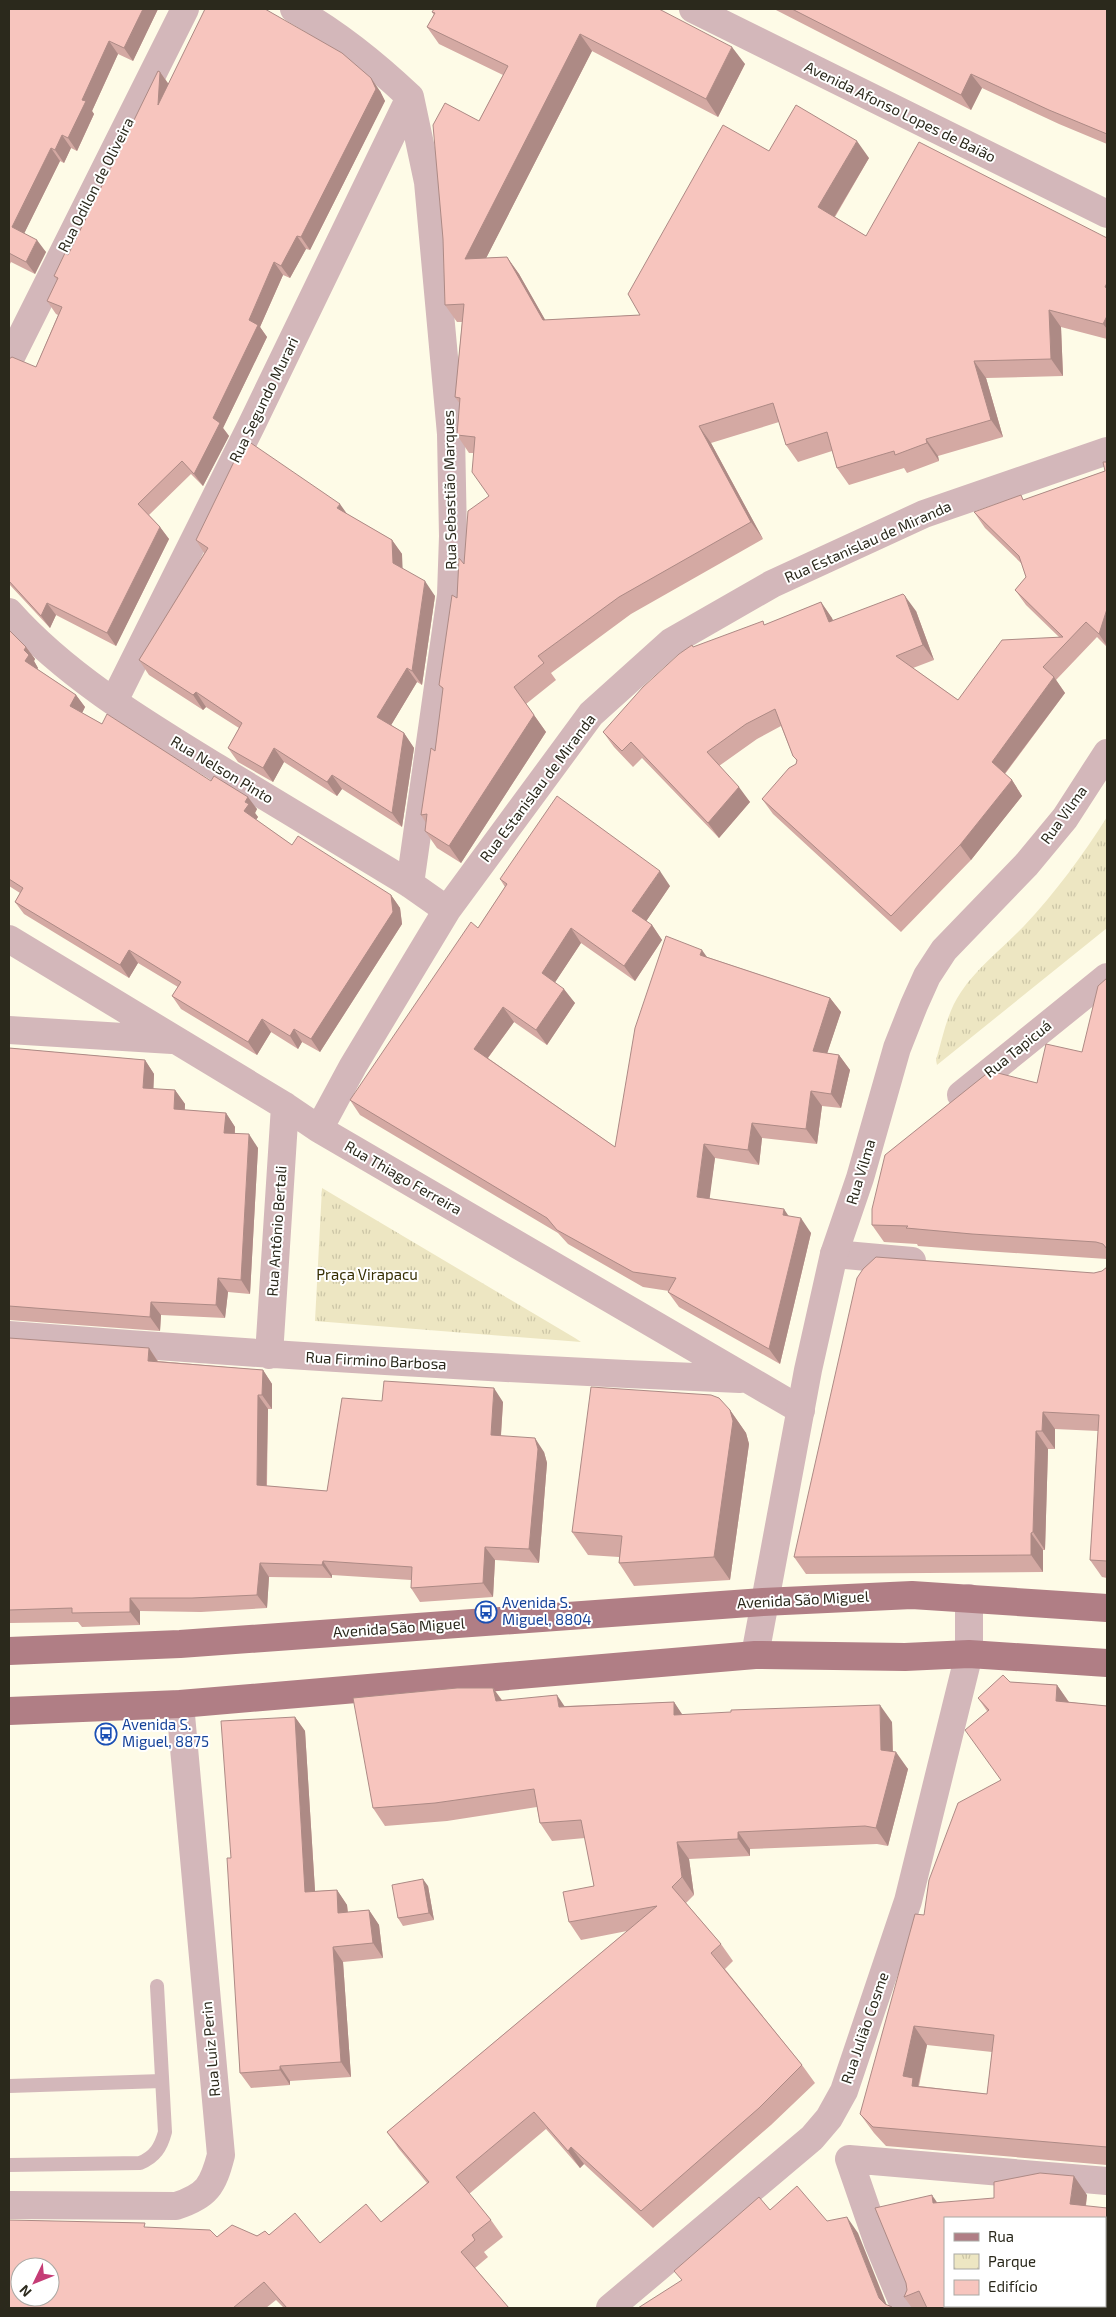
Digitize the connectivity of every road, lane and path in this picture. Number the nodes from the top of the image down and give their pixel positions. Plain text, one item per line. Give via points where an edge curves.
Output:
1 (185, 9) edge
2 (294, 9) edge
3 (693, 9) edge
4 (410, 97) junction
5 (1107, 214) edge
6 (9, 361) edge
7 (1107, 451) edge
8 (9, 612) edge
9 (114, 701) junction
10 (1107, 753) edge
11 (410, 884) junction
12 (447, 910) junction
13 (9, 939) edge
14 (1107, 977) edge
15 (9, 1030) edge
16 (176, 1040) junction
17 (285, 1106) junction
18 (939, 1114) edge
19 (319, 1129) junction
20 (896, 1149) edge
21 (860, 1178) junction
22 (834, 1254) junction
23 (934, 1263) edge
24 (9, 1335) edge
25 (269, 1355) junction
26 (744, 1379) junction
27 (801, 1410) junction
28 (969, 1598) junction
29 (763, 1602) junction
30 (1107, 1608) edge
31 (9, 1651) edge
32 (969, 1654) junction
33 (755, 1656) junction
34 (1107, 1663) edge
35 (180, 1704) junction
36 (9, 1711) edge
37 (156, 1986) dead end
38 (162, 2081) junction
39 (9, 2086) edge
40 (829, 2118) junction
41 (849, 2159) junction
42 (9, 2165) edge
43 (1107, 2181) edge
44 (9, 2205) edge
45 (610, 2308) edge
46 (906, 2308) edge

1 - 6 street, Rua Odilon de Oliveira
2 - 4 street via 376,64
3 - 5 street, Avenida Afonso Lopes de Baião
4 - 9 street, Rua Segundo Murari
4 - 11 street, Rua Sebastião Marques via 428,182 451,434 453,536 451,595
7 - 12 street, Rua Estanislau de Miranda via 924,514 772,584 671,642 591,714
8 - 9 street, Rua Nelson Pinto via 50,652
9 - 11 street, Rua Nelson Pinto
10 - 21 street, Rua Vilma via 1065,818 1026,866 944,950 927,976 897,1048
11 - 12 street, Rua Nelson Pinto
12 - 19 street, Rua Estanislau de Miranda
13 - 16 street, Rua Thiago Ferreira
14 - 18 street, Rua Tapicuá
15 - 16 street
16 - 17 street, Rua Thiago Ferreira
17 - 19 street, Rua Thiago Ferreira
17 - 25 street, Rua Antônio Bertali
19 - 26 street, Rua Thiago Ferreira
20 - 21 street
21 - 22 street, Rua Vilma
22 - 23 street
22 - 27 street, Rua Vilma
24 - 25 street, Rua Firmino Barbosa
25 - 26 street, Rua Firmino Barbosa
26 - 27 street, Rua Thiago Ferreira
27 - 29 street, Rua Vilma
28 - 29 main road, Avenida São Miguel via 912,1595
28 - 30 main road, Avenida São Miguel
28 - 32 street
29 - 31 main road, Avenida São Miguel via 180,1644
29 - 33 street, Rua Vilma
32 - 33 main road
32 - 34 main road
32 - 40 street, Rua Julião Cosme via 908,1901 844,2092
33 - 35 main road
35 - 36 main road
35 - 44 street, Rua Luiz Perin via 221,2155 215,2178 193,2200 176,2206
37 - 38 lane
38 - 39 lane
38 - 42 lane via 165,2132 157,2152 150,2159 140,2163
40 - 41 street
40 - 45 street, Rua Julião Cosme via 812,2138
41 - 43 street
41 - 46 street via 878,2243

